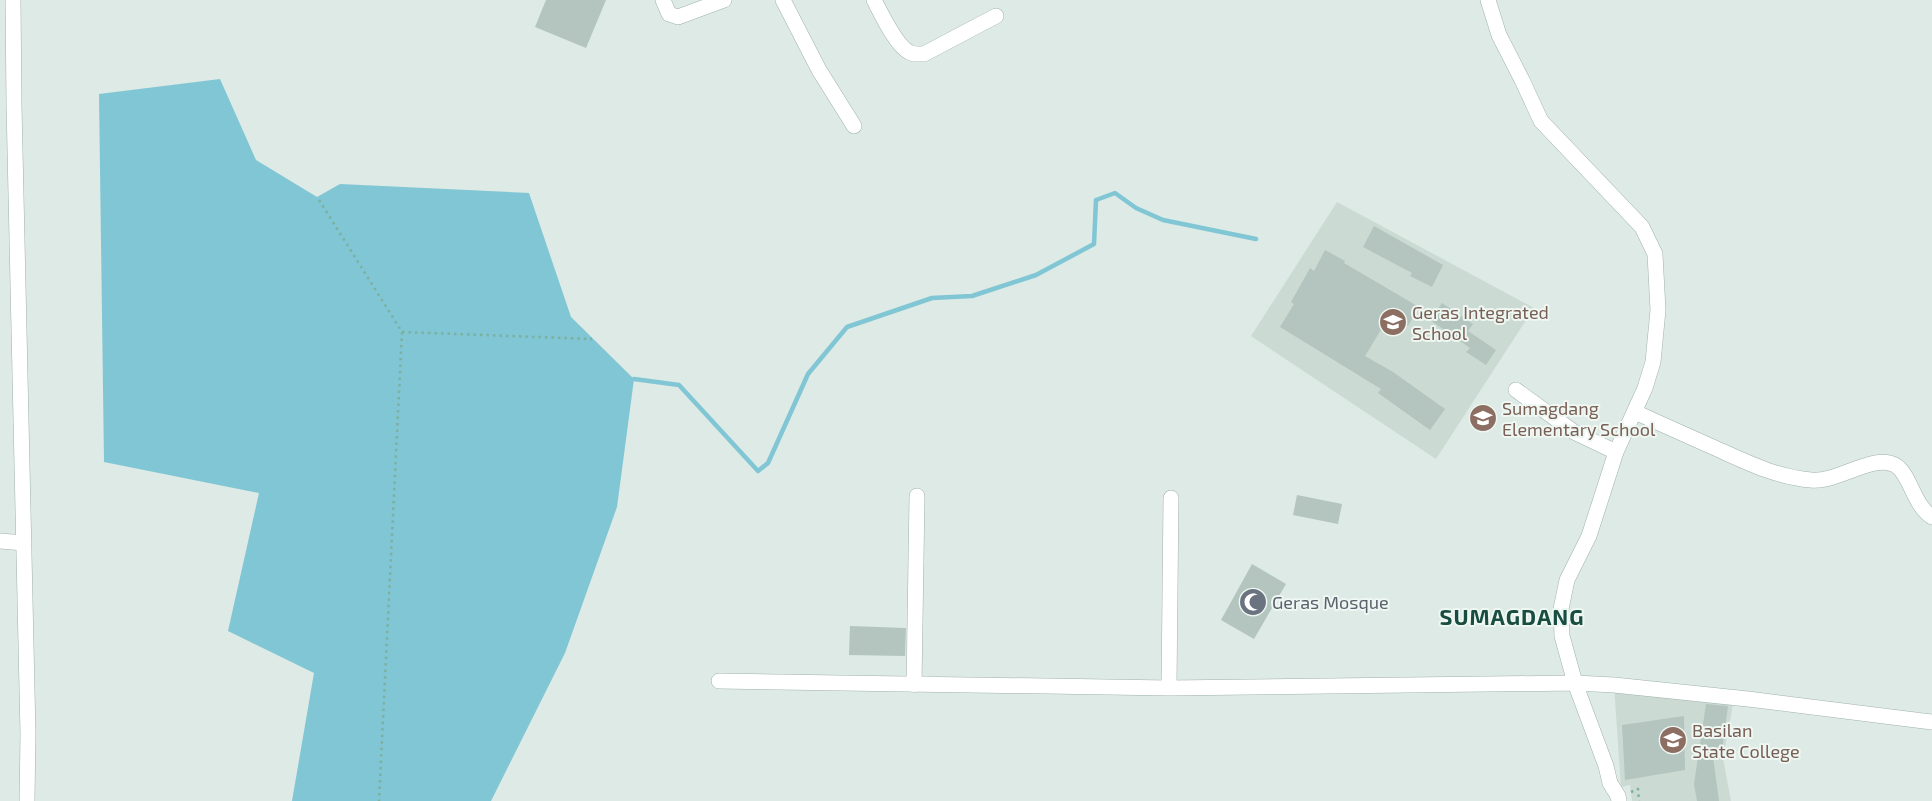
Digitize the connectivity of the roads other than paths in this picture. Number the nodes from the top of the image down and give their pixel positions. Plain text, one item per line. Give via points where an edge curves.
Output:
1 (663, 0) edge
2 (724, 0) edge
3 (783, 0) edge
4 (874, 0) edge
5 (1489, 0) edge
6 (9, 9) edge
7 (996, 16) dead end
8 (854, 126) dead end
9 (1516, 390) dead end
10 (1635, 412) junction
11 (1616, 452) junction
12 (917, 496) dead end
13 (1171, 498) dead end
14 (1932, 517) edge
15 (0, 541) edge
16 (24, 542) junction
17 (720, 681) dead end
18 (1575, 683) junction
19 (914, 685) junction
20 (1170, 688) junction
21 (1932, 722) edge
22 (27, 801) edge
23 (1619, 801) edge

1 - 2 street via 669,14 678,18
3 - 8 street
4 - 7 street via 899,43 916,55 924,54
5 - 10 street via 1499,35 1541,121 1642,227 1655,254 1658,310 1653,362
6 - 16 street
9 - 11 street via 1574,432
10 - 11 street
10 - 14 street via 1762,470 1790,478 1814,481 1834,478 1869,464 1888,462 1901,469 1916,500
11 - 18 street via 1588,536 1568,580 1561,609 1562,636
12 - 19 street
13 - 20 street
15 - 16 street
16 - 22 street
17 - 19 street
18 - 20 street
18 - 21 street via 1748,699
18 - 23 street
19 - 20 street

